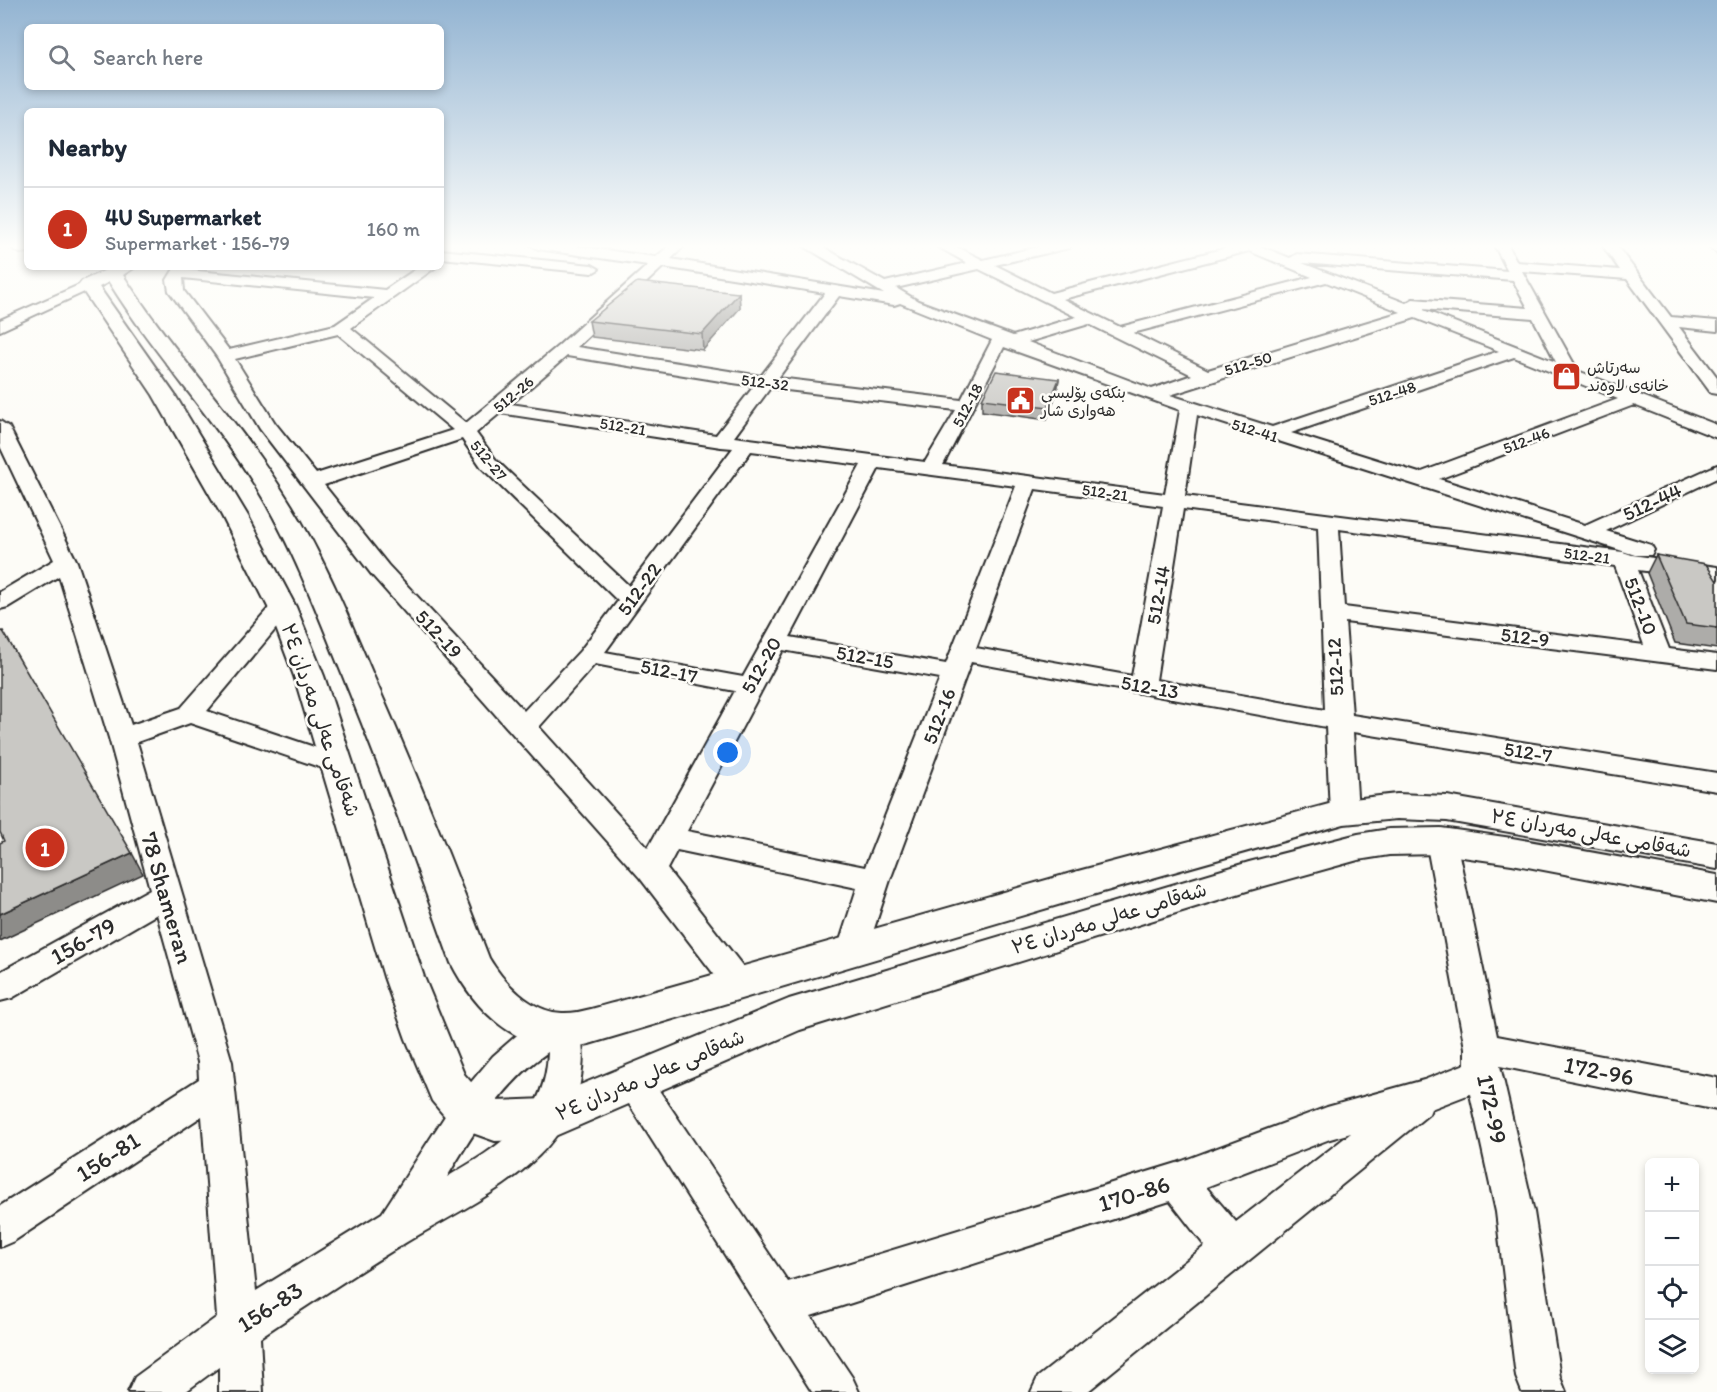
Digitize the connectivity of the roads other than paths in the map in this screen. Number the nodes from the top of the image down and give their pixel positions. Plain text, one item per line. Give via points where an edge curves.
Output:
1 (33, 310) edge
2 (125, 310) edge
3 (136, 310) edge
4 (191, 310) edge
5 (366, 310) edge
6 (607, 310) edge
7 (821, 310) edge
8 (928, 310) edge
9 (1074, 310) edge
10 (1203, 310) edge
11 (1407, 310) edge
12 (1488, 310) edge
13 (1537, 310) edge
14 (1658, 310) edge
15 (1415, 313) junction
16 (1539, 314) junction
17 (1090, 318) junction
18 (1666, 321) junction
19 (0, 326) edge
20 (1717, 326) edge
21 (341, 328) junction
22 (1119, 332) junction
23 (1004, 341) junction
24 (564, 350) junction
25 (1514, 352) junction
26 (225, 357) junction
27 (1571, 374) junction
28 (1207, 376) junction
29 (766, 382) junction
30 (1717, 389) edge
31 (1152, 396) junction
32 (1634, 399) junction
33 (967, 406) junction
34 (496, 407) junction
35 (1189, 409) junction
36 (0, 427) edge
37 (466, 432) junction
38 (1717, 432) edge
39 (1269, 434) junction
40 (721, 441) junction
41 (746, 444) junction
42 (873, 461) junction
43 (9, 467) edge
44 (931, 469) junction
45 (1717, 471) edge
46 (1419, 480) junction
47 (312, 482) junction
48 (1028, 482) junction
49 (1174, 503) junction
50 (1328, 522) junction
51 (1587, 532) junction
52 (1623, 559) junction
53 (66, 562) junction
54 (1715, 573) edge
55 (630, 600) junction
56 (0, 602) edge
57 (282, 608) junction
58 (1333, 613) junction
59 (774, 641) junction
60 (1659, 653) junction
61 (589, 656) junction
62 (1717, 662) edge
63 (958, 663) junction
64 (1143, 685) junction
65 (749, 686) junction
66 (190, 714) junction
67 (1338, 722) junction
68 (524, 727) junction
69 (122, 738) junction
70 (337, 764) junction
71 (1717, 782) edge
72 (1344, 812) junction
73 (669, 838) junction
74 (1441, 841) junction
75 (1717, 856) edge
76 (651, 870) junction
77 (875, 880) junction
78 (1717, 889) edge
79 (166, 894) junction
80 (853, 950) junction
81 (757, 977) junction
82 (0, 988) edge
83 (789, 1016) junction
84 (558, 1030) junction
85 (1482, 1060) junction
86 (633, 1082) junction
87 (216, 1086) junction
88 (1717, 1094) edge
89 (1426, 1095) junction
90 (470, 1112) junction
91 (548, 1119) junction
92 (1177, 1181) junction
93 (0, 1228) edge
94 (394, 1228) junction
95 (1233, 1249) junction
96 (781, 1305) junction
97 (239, 1327) junction
98 (1534, 1387) edge
99 (150, 1392) edge
100 (241, 1392) edge
101 (837, 1392) edge
102 (1053, 1392) edge

1 - 19 street
2 - 57 main road, شەقامی عەلی مەردان ٣٤ via 164,395 235,516
3 - 84 main road via 236,438 276,498 320,584 418,816 481,983 510,1010
4 - 26 street, 512-19
5 - 21 street
6 - 24 street, 512-26
7 - 29 street
8 - 23 street, 512-41
9 - 17 street
10 - 22 street
11 - 15 street
12 - 16 street
13 - 16 street
14 - 18 street
15 - 25 street
15 - 28 street, 512-50
16 - 27 street
17 - 22 street
17 - 23 street
18 - 20 street
18 - 30 street
21 - 26 street
21 - 37 street, 512-27
22 - 28 street
23 - 31 street, 512-41
23 - 33 street, 512-18
24 - 29 street, 512-32
24 - 34 street, 512-26
25 - 27 street
25 - 39 street, 512-48
26 - 47 street, 512-19 via 267,425
27 - 32 street
28 - 31 street, 512-50
29 - 33 street, 512-32
29 - 40 street
31 - 35 street, 512-41
32 - 38 street
32 - 46 street, 512-46
33 - 44 street, 512-18
34 - 37 street, 512-26
34 - 40 street, 512-21
35 - 39 street, 512-41
35 - 49 street, 512-14
36 - 43 street, 78 Shameran
37 - 47 street, 512-26
37 - 55 street, 512-27 via 489,464
39 - 46 street, 512-41
40 - 41 street, 512-21
41 - 42 street, 512-21
41 - 55 street, 512-22
42 - 44 street, 512-21
42 - 59 street, 512-20
43 - 53 street, 78 Shameran
44 - 48 street, 512-21
45 - 51 street, 512-44
46 - 51 street, 512-41
47 - 68 street, 512-19 via 380,570
48 - 49 street, 512-21
48 - 63 street, 512-16
49 - 50 street, 512-21
49 - 64 street, 512-14
50 - 52 street, 512-21
50 - 58 street, 512-12
51 - 54 street, 512-41
52 - 54 street, 512-21
52 - 60 street, 512-10
53 - 56 street
53 - 69 street, 78 Shameran
55 - 61 street, 512-22
57 - 66 street
57 - 70 main road, شەقامی عەلی مەردان ٣٤
58 - 60 street, 512-9
58 - 67 street, 512-12
59 - 63 street, 512-15
59 - 65 street, 512-20
60 - 62 street, 512-9
61 - 65 street, 512-17
61 - 68 street, 512-22
63 - 64 street, 512-13
63 - 77 street, 512-16
64 - 67 street, 512-13
65 - 73 street, 512-20
66 - 69 street
66 - 70 street
67 - 71 street, 512-7
67 - 72 street, 512-12
68 - 76 street, 512-19
69 - 79 street, 78 Shameran
70 - 90 main road, شەقامی عەلی مەردان ٣٤ via 427,1039 448,1088
72 - 75 main road, شەقامی عەلی مەردان ٣٤ via 1433,806
72 - 80 main road, شەقامی عەلی مەردان ٣٤
73 - 76 street, 512-20
73 - 77 street
74 - 78 main road, شەقامی عەلی مەردان ٣٤
74 - 83 main road, شەقامی عەلی مەردان ٣٤ via 1389,842 1324,854
74 - 85 street, 172-99
76 - 81 street, 512-19
77 - 80 street, 512-16
79 - 82 street, 156-79
79 - 87 street, 78 Shameran via 215,1062
80 - 81 main road, شەقامی عەلی مەردان ٣٤
81 - 83 main road
81 - 84 main road, شەقامی عەلی مەردان ٣٤ via 617,1019
83 - 86 main road, شەقامی عەلی مەردان ٣٤
84 - 90 street, 156-83 via 517,1057
84 - 91 street, 156-83 via 567,1056
85 - 88 street, 172-96
85 - 89 street, 170-86
85 - 98 street, 172-99 via 1515,1212
86 - 91 main road, شەقامی عەلی مەردان ٣٤
86 - 96 street
87 - 93 street, 156-81
87 - 97 street, 78 Shameran
89 - 92 street, 170-86 via 1327,1122
89 - 95 street
90 - 91 main road, شەقامی عەلی مەردان ٣٤ via 495,1121
90 - 94 street, 156-83
91 - 94 street, 156-83 via 529,1141 497,1164
92 - 95 street
92 - 96 street, 170-86
94 - 97 street, 156-83
95 - 102 street
96 - 101 street
97 - 99 street, 156-83
97 - 100 street, 78 Shameran

